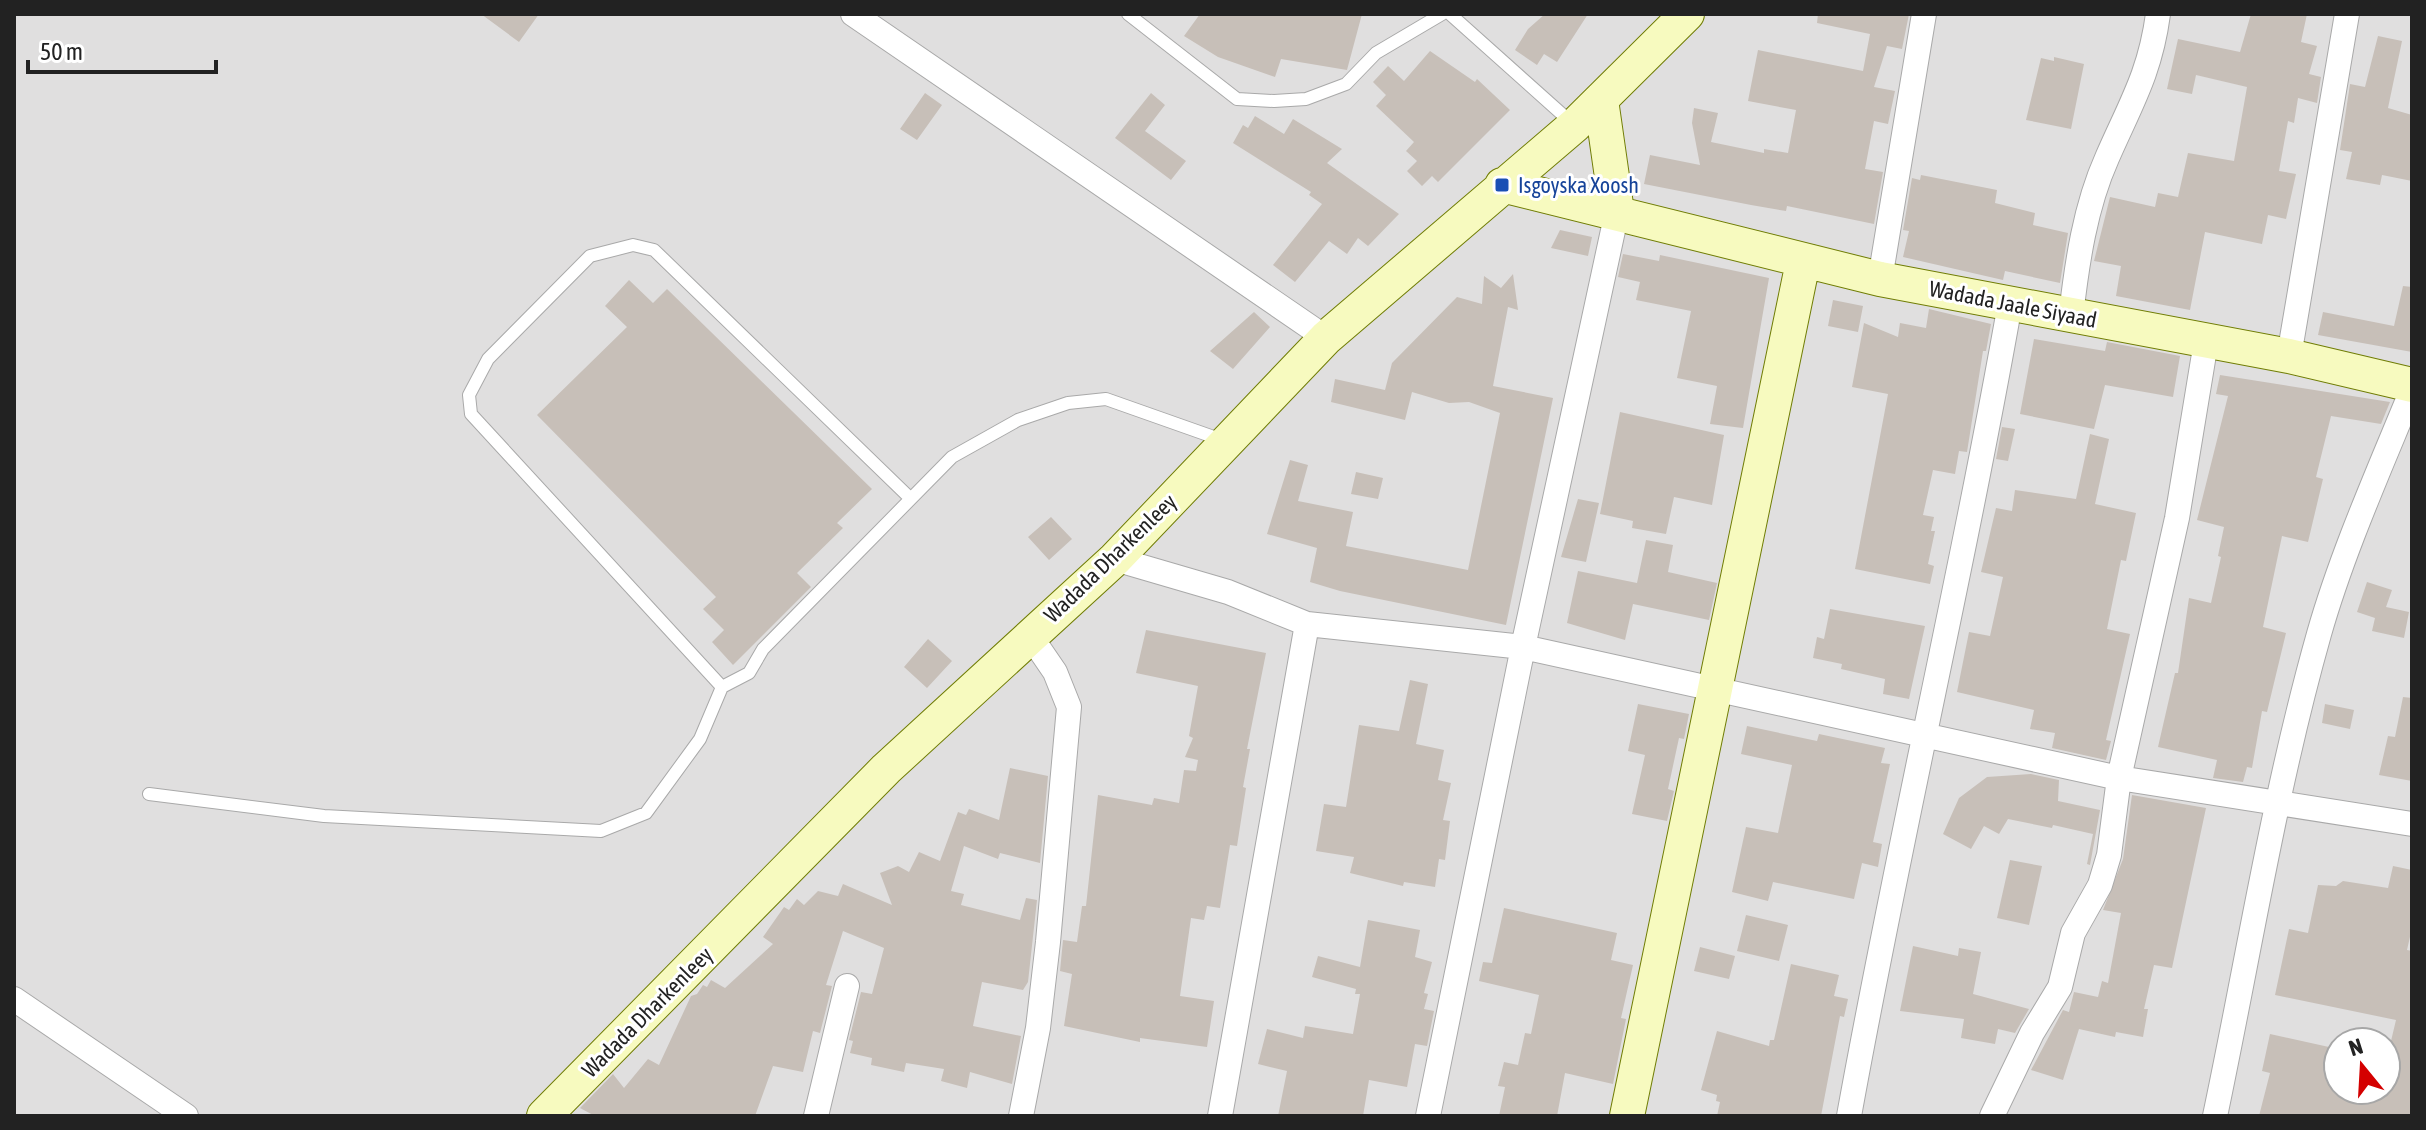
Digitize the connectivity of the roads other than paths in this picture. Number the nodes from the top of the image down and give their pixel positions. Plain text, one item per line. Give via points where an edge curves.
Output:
1 (853, 14) edge
2 (1128, 14) edge
3 (1442, 14) edge
4 (1450, 14) edge
5 (1687, 14) edge
6 (1924, 14) edge
7 (2158, 14) edge
8 (2347, 14) edge
9 (1601, 100) junction
10 (1575, 125) junction
11 (1502, 185) junction
12 (1617, 212) junction
13 (1803, 262) junction
14 (1880, 279) junction
15 (2010, 304) junction
16 (2071, 315) junction
17 (1326, 338) junction
18 (2206, 342) junction
19 (2289, 356) junction
20 (2412, 387) edge
21 (1228, 442) junction
22 (910, 498) junction
23 (1115, 559) junction
24 (1307, 624) junction
25 (1029, 634) junction
26 (1523, 647) junction
27 (722, 687) junction
28 (1715, 690) junction
29 (1923, 733) junction
30 (2119, 778) junction
31 (149, 794) dead end
32 (2276, 800) junction
33 (2412, 824) edge
34 (847, 986) dead end
35 (15, 1001) edge
36 (186, 1116) edge
37 (544, 1116) edge
38 (816, 1116) edge
39 (1021, 1116) edge
40 (1220, 1116) edge
41 (1428, 1116) edge
42 (1627, 1116) edge
43 (1849, 1116) edge
44 (1992, 1116) edge
45 (2215, 1116) edge

1 - 17 street
2 - 3 lane via 1237,99 1274,101 1306,99 1346,84 1376,53
4 - 10 lane
5 - 9 main road, Wadada Dharkenleey
6 - 14 street
7 - 16 street via 2153,53 2097,187 2077,265
8 - 19 street
9 - 10 main road, Wadada Dharkenleey
9 - 12 main road
10 - 11 main road, Wadada Dharkenleey
11 - 12 main road, Wadada Jaale Siyaad
11 - 17 main road, Wadada Dharkenleey
12 - 13 main road, Wadada Jaale Siyaad
12 - 26 street
13 - 14 main road, Wadada Jaale Siyaad
13 - 28 main road
14 - 15 main road, Wadada Jaale Siyaad
15 - 16 main road, Wadada Jaale Siyaad
15 - 29 street
16 - 18 main road, Wadada Jaale Siyaad
17 - 21 main road, Wadada Dharkenleey
18 - 19 main road, Wadada Jaale Siyaad
18 - 30 street via 2177,518
19 - 20 main road, Wadada Jaale Siyaad
20 - 32 street via 2320,631
21 - 22 lane via 1106,399 1068,403 976,441
21 - 23 main road, Wadada Dharkenleey
22 - 27 lane via 763,649 749,673
22 - 27 lane via 654,250 614,248 590,256 580,266 488,359 469,395 471,414
23 - 24 street via 1228,592
23 - 25 main road, Wadada Dharkenleey
24 - 26 street
24 - 40 street
25 - 37 main road, Wadada Dharkenleey via 886,769
25 - 39 street via 1055,672 1069,707 1038,1028
26 - 28 street
26 - 41 street
27 - 31 lane via 700,739 646,813 601,831 324,816
28 - 29 street
28 - 42 main road
29 - 30 street
29 - 43 street
30 - 32 street
30 - 44 street via 2100,885 2073,933 2060,987
32 - 33 street
32 - 45 street
34 - 38 street
35 - 36 street

